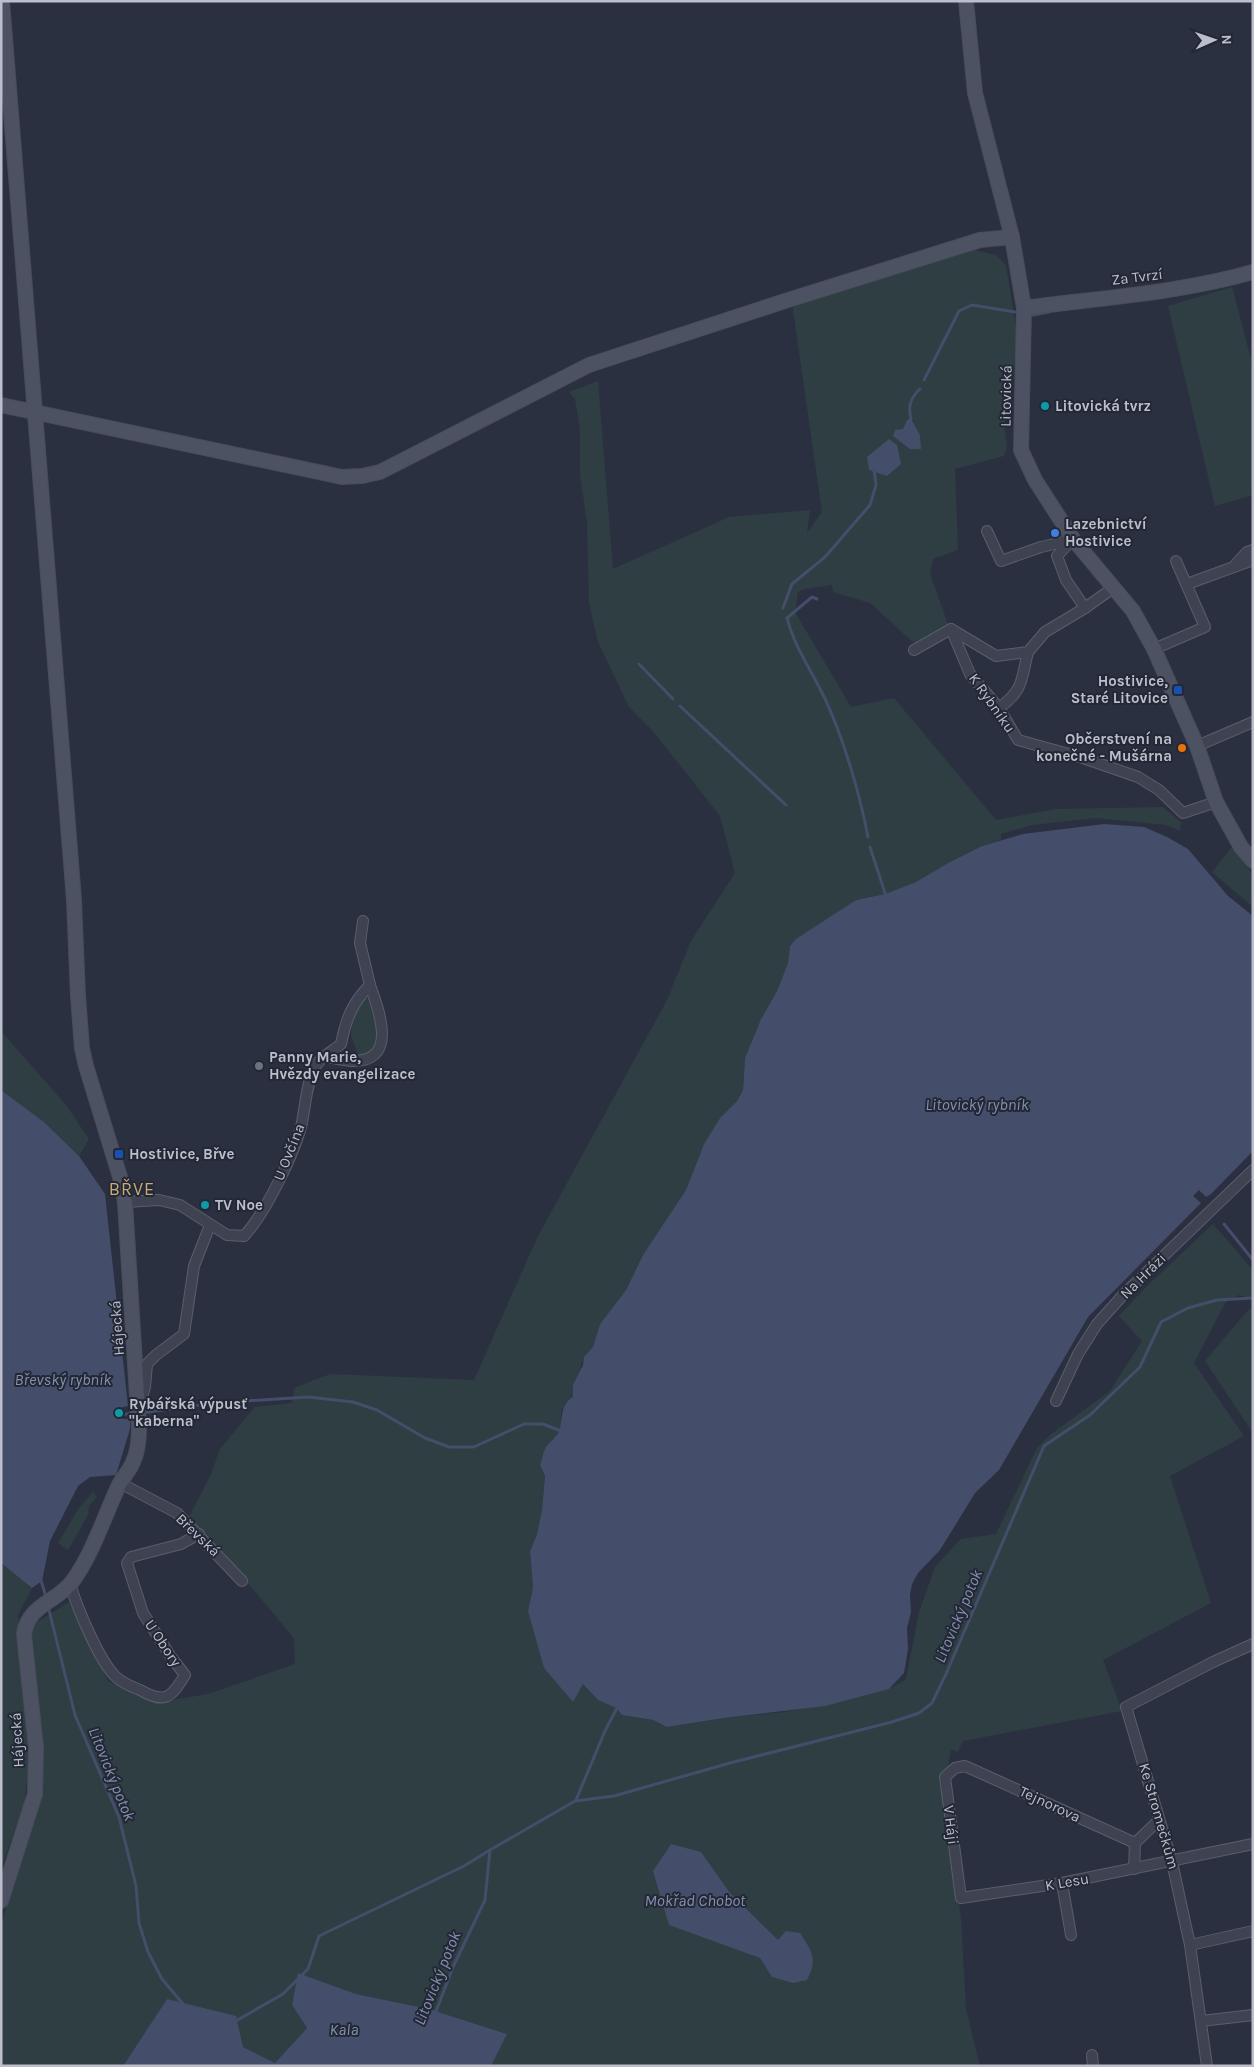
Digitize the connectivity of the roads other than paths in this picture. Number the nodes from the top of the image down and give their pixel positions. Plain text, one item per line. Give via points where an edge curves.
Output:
1 (2, 1) edge
2 (966, 1) edge
3 (1012, 237) junction
4 (1253, 272) edge
5 (1024, 308) junction
6 (1, 405) edge
7 (33, 412) junction
8 (987, 531) dead end
9 (1073, 539) junction
10 (1253, 550) edge
11 (1176, 560) dead end
12 (1253, 560) edge
13 (1234, 566) junction
14 (1187, 584) junction
15 (1113, 588) junction
16 (1085, 608) junction
17 (951, 629) junction
18 (914, 650) dead end
19 (1154, 650) junction
20 (1028, 652) junction
21 (999, 708) junction
22 (1253, 722) edge
23 (1197, 746) junction
24 (1216, 802) junction
25 (1253, 862) edge
26 (363, 921) dead end
27 (370, 984) junction
28 (325, 1057) junction
29 (1253, 1170) edge
30 (125, 1202) junction
31 (210, 1225) junction
32 (1056, 1401) dead end
33 (138, 1409) junction
34 (120, 1483) junction
35 (198, 1534) junction
36 (242, 1581) dead end
37 (70, 1584) junction
38 (1253, 1644) edge
39 (965, 1766) joint
40 (1159, 1820) junction
41 (1135, 1843) junction
42 (1253, 1844) edge
43 (1172, 1862) junction
44 (1134, 1869) junction
45 (1062, 1884) junction
46 (961, 1898) joint
47 (1, 1902) edge
48 (1253, 1931) edge
49 (1072, 1934) dead end
50 (1190, 1945) junction
51 (1253, 2014) edge
52 (1200, 2021) junction
53 (1092, 2055) dead end
54 (1093, 2066) edge
55 (1207, 2066) edge

1 - 7 street, Hájecká
2 - 3 street, Litovická via 974,93
3 - 5 street, Litovická
3 - 7 street via 980,240 589,365 380,472 362,476 342,476
4 - 5 street, Za Tvrzí via 1172,289
5 - 9 street, Litovická via 1021,450 1035,480
6 - 7 street
7 - 30 street, Hájecká via 74,900 82,1048
8 - 9 street via 1001,561
9 - 15 street, Litovická
9 - 16 street via 1058,556 1066,580
10 - 13 street
11 - 14 street
12 - 13 street
13 - 14 street
14 - 19 street via 1205,627
15 - 16 street
15 - 19 street, Litovická via 1133,611
16 - 20 street via 1045,632
17 - 18 street
17 - 20 street via 996,656
17 - 21 street, K Rybníku via 970,674
19 - 23 street, Litovická
20 - 21 street via 1020,688 1013,699
21 - 24 street, K Rybníku via 1018,740 1138,777 1159,790 1183,813
22 - 23 street
23 - 24 street, Litovická
24 - 25 street, Litovická
26 - 27 street via 360,943
27 - 28 street, U Ovčína via 357,998 346,1022 341,1044
27 - 28 street via 383,1034 377,1053 354,1061
28 - 31 street, U Ovčína via 316,1064 301,1128 280,1179 255,1224 244,1236 227,1235
29 - 32 street, Na Hrázi via 1097,1324 1078,1354
30 - 31 street, U Ovčína via 159,1200 180,1205
30 - 33 street, Hájecká
31 - 33 street via 194,1266 184,1334 147,1364 145,1387
33 - 34 street, Hájecká via 137,1451
34 - 35 street, Břevská via 177,1513
34 - 37 street, Hájecká via 90,1552
35 - 36 street, Břevská
35 - 37 street, U Obory via 181,1544 131,1557 127,1563 143,1613 185,1675 175,1692 165,1697 155,1698 117,1678 76,1607
37 - 47 street, Hájecká via 30,1616 26,1624 24,1634 36,1748 35,1794
38 - 40 street, Ke Stromečkům via 1126,1707
39 - 41 street, Tejnorova
39 - 46 street, V Háji via 955,1768 945,1777
40 - 41 street
40 - 43 street, Ke Stromečkům
41 - 44 street
42 - 43 street, K Lesu
43 - 44 street, K Lesu
43 - 50 street, Ke Stromečkům
44 - 45 street, K Lesu
45 - 46 street, K Lesu
45 - 49 street
48 - 50 street
50 - 52 street, Ke Stromečkům
51 - 52 street
52 - 55 street, Ke Stromečkům
53 - 54 street

